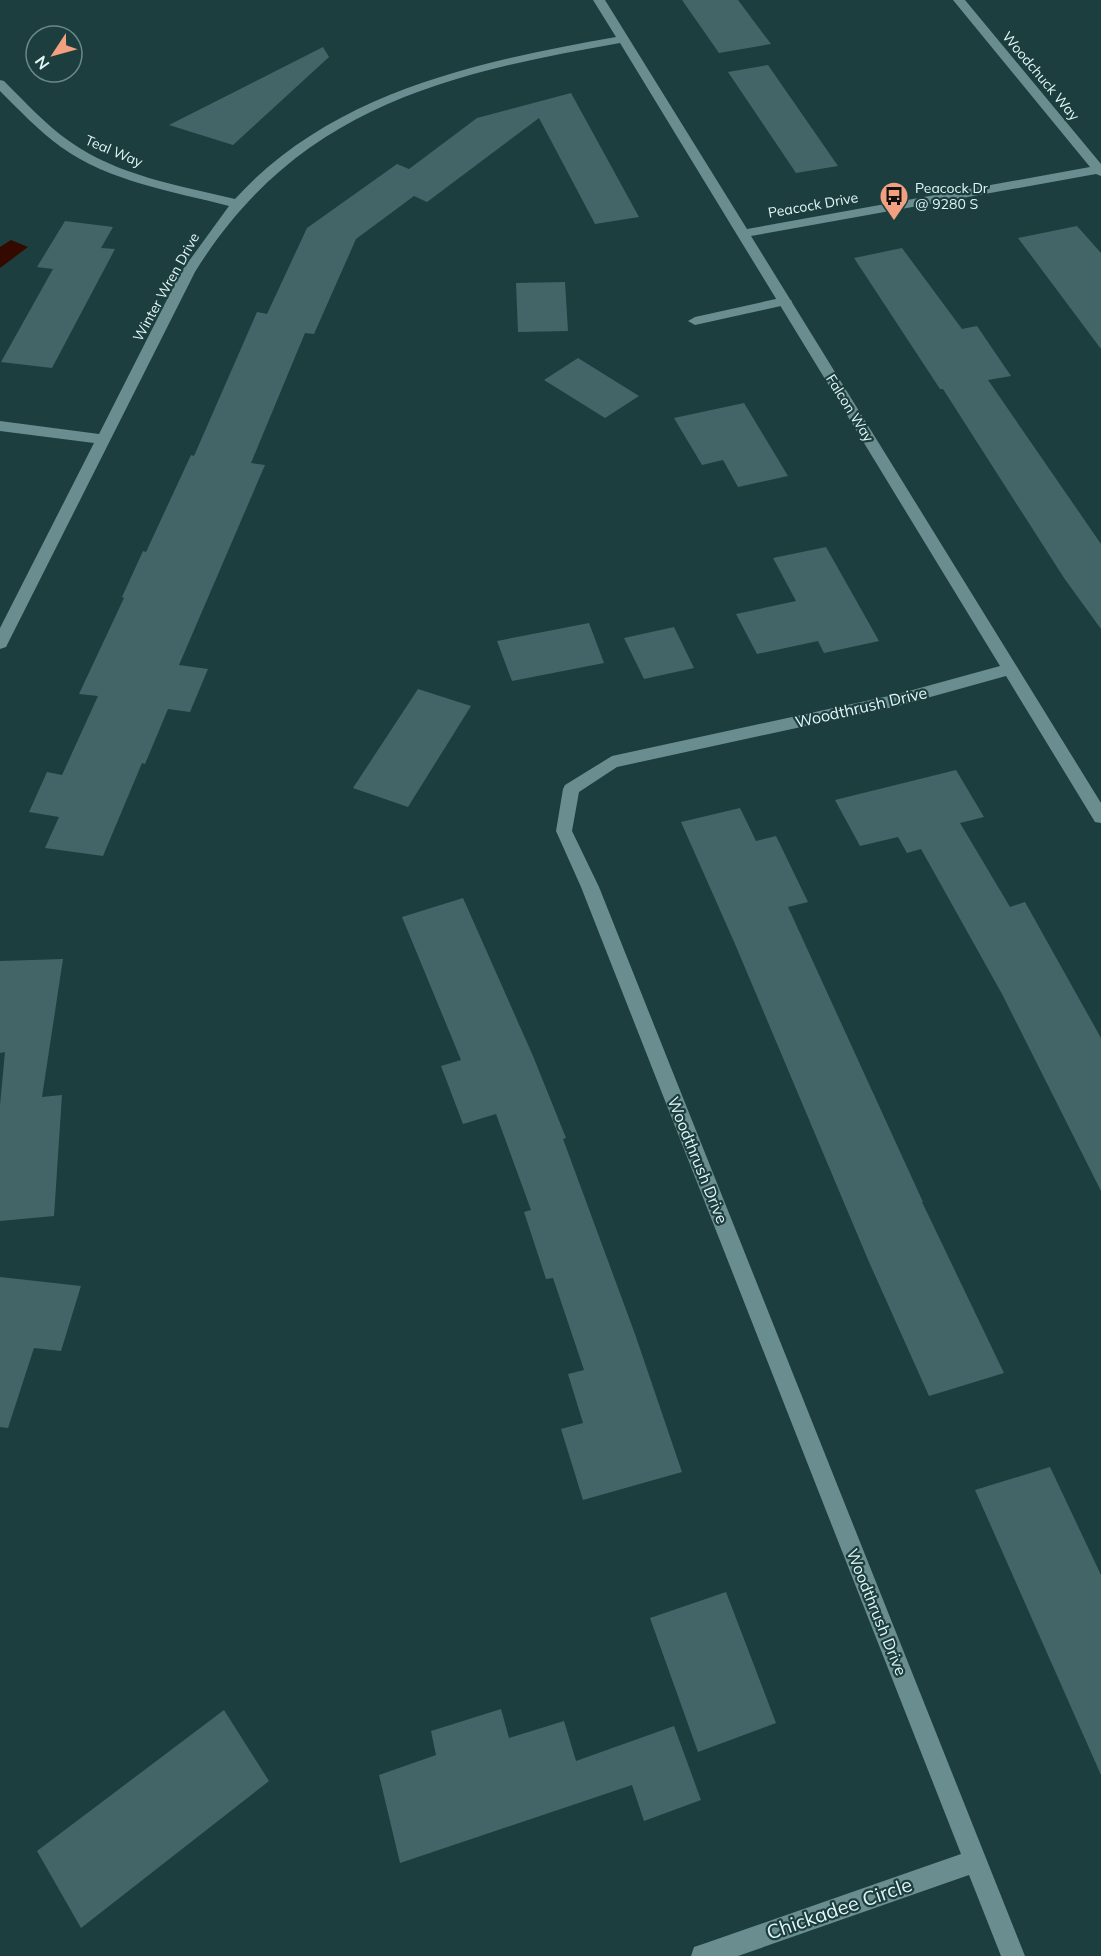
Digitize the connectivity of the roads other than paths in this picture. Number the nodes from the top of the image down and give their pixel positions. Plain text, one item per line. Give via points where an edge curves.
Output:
1 (599, 0) edge
2 (958, 0) edge
3 (622, 39) junction
4 (0, 84) edge
5 (1100, 170) edge
6 (238, 204) junction
7 (743, 234) junction
8 (785, 301) junction
9 (695, 321) dead end
10 (0, 426) edge
11 (103, 439) junction
12 (0, 643) edge
13 (1010, 669) junction
14 (1101, 817) edge
15 (975, 1861) junction
16 (703, 1956) edge
17 (1013, 1956) edge

1 - 3 street, Falcon Way
2 - 5 street, Woodchuck Way
3 - 6 street, Winter Wren Drive via 531,55 421,86 327,131 259,181
3 - 7 street, Falcon Way
4 - 6 street, Teal Way via 77,152 132,176
5 - 7 street, Peacock Drive
6 - 11 street, Winter Wren Drive via 210,237 188,272
7 - 8 street, Falcon Way
8 - 9 street
8 - 13 street, Falcon Way
10 - 11 street
11 - 12 street, Winter Wren Drive
13 - 14 street, Falcon Way
13 - 15 street, Woodthrush Drive via 898,700 612,762 571,789 564,831 590,887
15 - 16 street, Chickadee Circle
15 - 17 street, Woodthrush Drive

